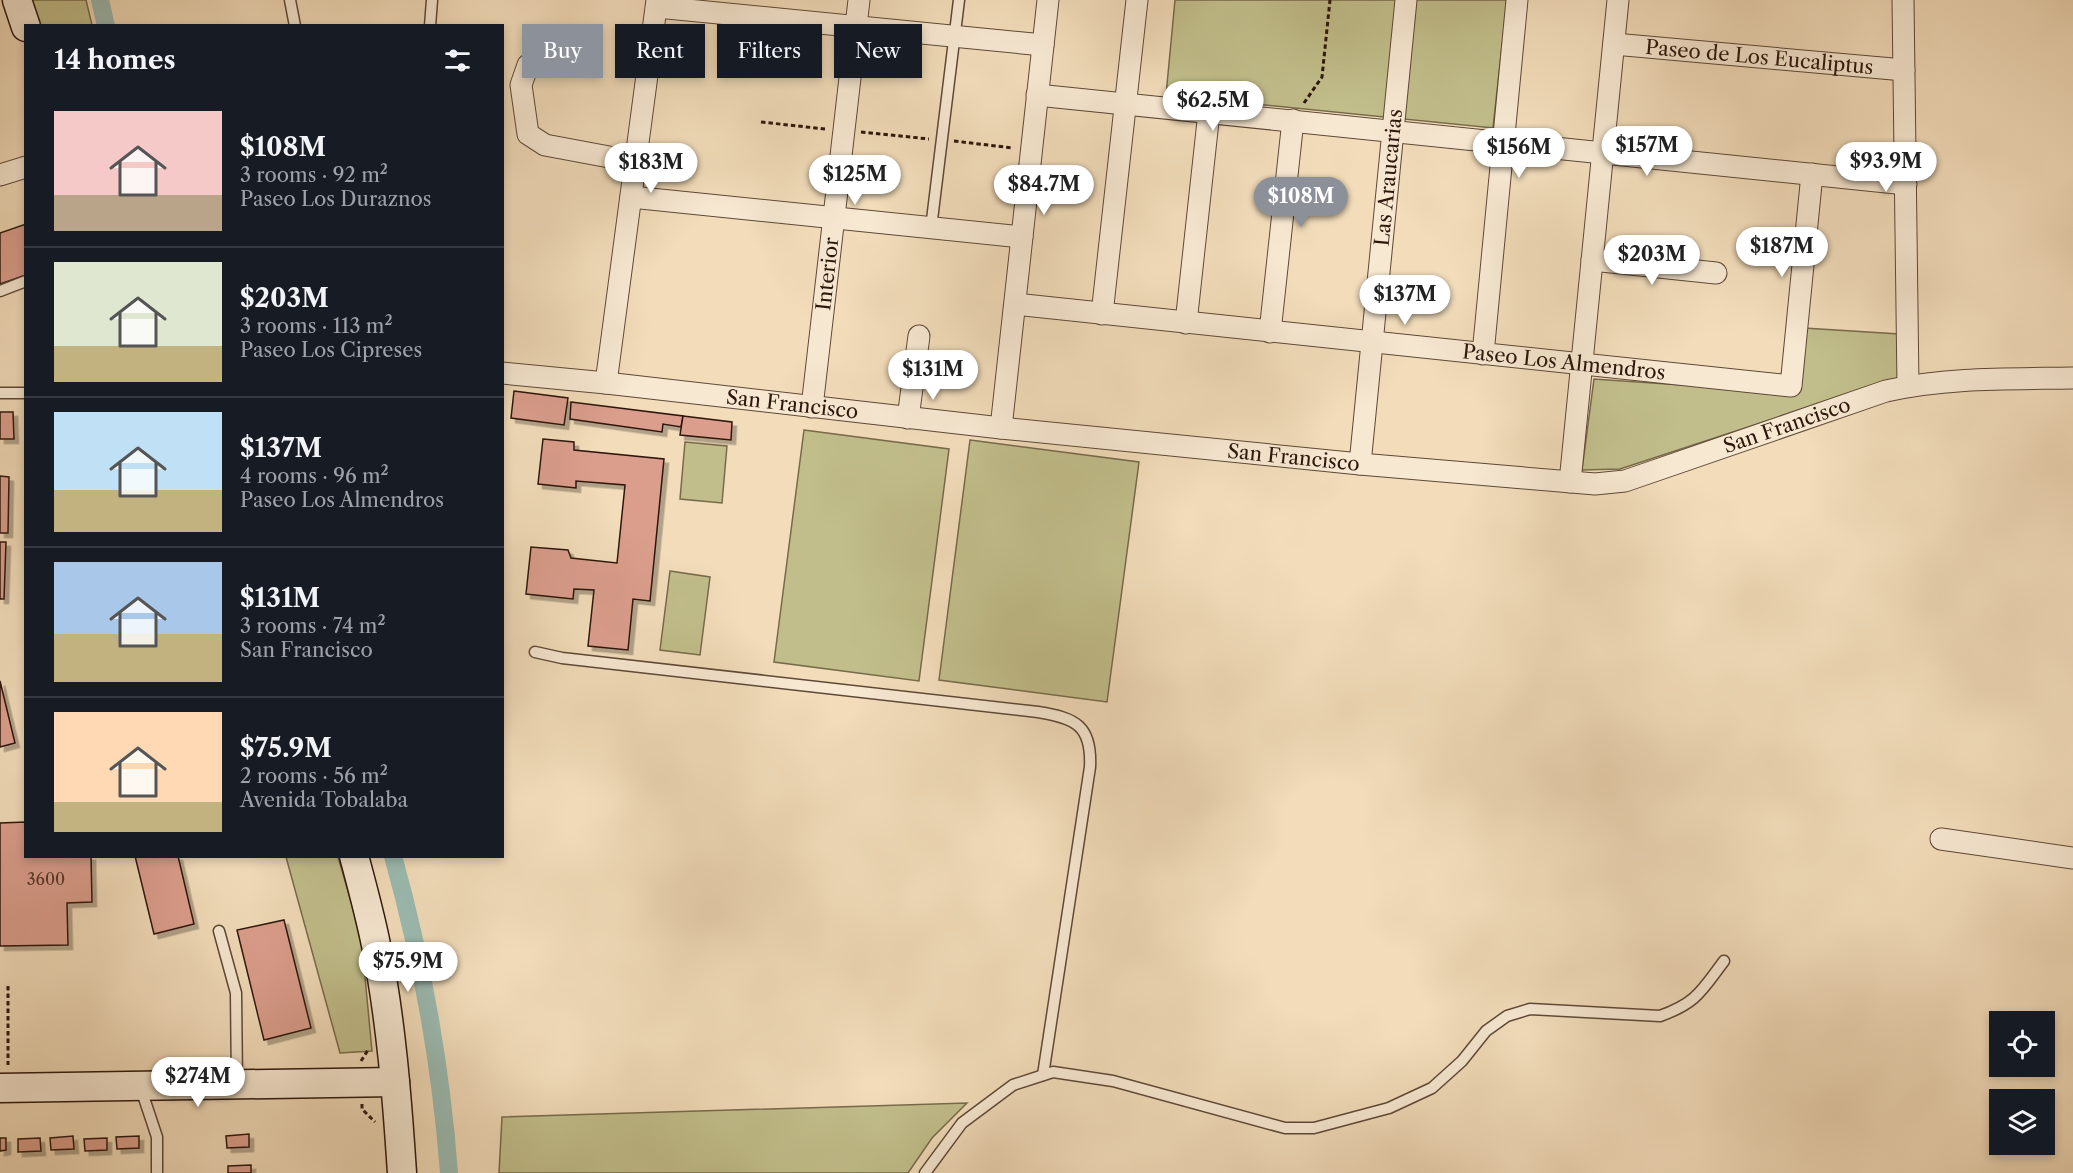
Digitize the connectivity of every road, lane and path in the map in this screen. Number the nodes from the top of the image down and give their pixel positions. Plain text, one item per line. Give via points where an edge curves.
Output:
1 (17, 0) edge
2 (290, 0) edge
3 (432, 0) edge
4 (859, 0) edge
5 (959, 0) edge
6 (1048, 0) edge
7 (1137, 0) edge
8 (1330, 0) edge
9 (1406, 0) edge
10 (1517, 0) edge
11 (1618, 0) edge
12 (1903, 0) edge
13 (657, 4) edge
14 (25, 24) edge
15 (295, 24) edge
16 (430, 24) edge
17 (834, 24) edge
18 (856, 24) edge
19 (922, 34) edge
20 (954, 37) junction
21 (1043, 45) junction
22 (1614, 45) junction
23 (1904, 70) junction
24 (523, 78) edge
25 (850, 78) edge
26 (1037, 95) junction
27 (1125, 103) junction
28 (1209, 112) junction
29 (1293, 120) junction
30 (761, 122) dead end
31 (1393, 130) junction
32 (844, 131) junction
33 (942, 140) junction
34 (1503, 142) junction
35 (1032, 149) junction
36 (1603, 152) junction
37 (636, 162) junction
38 (24, 168) edge
39 (1812, 174) junction
40 (0, 175) edge
41 (1906, 184) junction
42 (631, 197) junction
43 (834, 218) junction
44 (931, 228) junction
45 (1022, 237) junction
46 (1592, 260) junction
47 (1716, 273) dead end
48 (24, 281) edge
49 (0, 291) edge
50 (1015, 304) junction
51 (1102, 314) junction
52 (1186, 323) junction
53 (1270, 332) junction
54 (919, 336) dead end
55 (1372, 342) junction
56 (1483, 354) junction
57 (1582, 364) junction
58 (504, 373) edge
59 (2073, 378) edge
60 (606, 383) junction
61 (1908, 386) junction
62 (0, 393) edge
63 (24, 393) edge
64 (812, 407) junction
65 (908, 418) junction
66 (1001, 428) junction
67 (1360, 464) junction
68 (1570, 482) junction
69 (535, 651) dead end
70 (1941, 839) dead end
71 (354, 858) edge
72 (2073, 858) edge
73 (219, 931) dead end
74 (1724, 961) dead end
75 (8, 986) dead end
76 (367, 1043) dead end
77 (1043, 1076) junction
78 (361, 1082) junction
79 (395, 1082) junction
80 (237, 1084) junction
81 (140, 1086) junction
82 (4, 1088) edge
83 (380, 1126) dead end
84 (157, 1173) edge
85 (402, 1173) edge
86 (925, 1173) edge

1 - 14 main road
2 - 15 lane
3 - 16 lane
4 - 18 street, Interior
5 - 20 lane
6 - 21 street
7 - 27 street
8 - 29 path via 1322,77
9 - 31 street, Las Araucarias
10 - 34 street
11 - 22 street
12 - 23 street
13 - 17 street
13 - 37 street
19 - 20 street
20 - 21 street
20 - 33 lane
21 - 26 street
22 - 23 street, Paseo de Los Eucaliptus
22 - 36 street
23 - 41 street
24 - 37 street via 521,85 528,134 545,145
25 - 32 street, Interior
26 - 27 street
26 - 35 street
27 - 28 street
27 - 51 street
28 - 29 street
28 - 52 street
29 - 31 street
29 - 53 street
30 - 32 path
31 - 34 street
31 - 55 street, Las Araucarias
32 - 33 path
32 - 43 street, Interior
33 - 35 path
33 - 44 lane
34 - 36 street
34 - 56 street
35 - 45 street
36 - 39 street
36 - 46 street
37 - 42 street
38 - 40 street
39 - 41 street
39 - 57 street, Paseo Los Almendros via 1791,387
41 - 61 street
42 - 43 street
42 - 60 street
43 - 44 street
43 - 64 street, Interior
44 - 45 street
45 - 50 street
46 - 47 street
46 - 57 street
48 - 49 lane
50 - 51 street, Paseo Los Almendros
50 - 66 street
51 - 52 street, Paseo Los Almendros
52 - 53 street, Paseo Los Almendros
53 - 55 street, Paseo Los Almendros
54 - 65 street
55 - 56 street, Paseo Los Almendros
55 - 67 street, Las Araucarias
56 - 57 street, Paseo Los Almendros
57 - 68 street
58 - 60 street, San Francisco
59 - 61 street, San Francisco
60 - 64 street, San Francisco
61 - 68 street, San Francisco via 1625,480
62 - 63 lane
64 - 65 street, San Francisco
65 - 66 street, San Francisco
66 - 67 street, San Francisco
67 - 68 street, San Francisco
69 - 77 lane via 574,659 1038,712 1071,721 1088,737 1090,767
70 - 72 street
71 - 79 main road via 376,946
73 - 80 lane via 236,993
74 - 77 lane via 1695,999 1660,1016 1530,1009 1507,1016 1486,1031 1462,1061 1432,1088 1389,1108 1314,1128 1285,1128 1113,1080 1053,1072
75 - 82 path
76 - 78 path via 368,1052 361,1060
77 - 86 lane via 1012,1085 962,1122
78 - 79 main road
78 - 80 main road
78 - 83 path via 362,1109
79 - 85 main road
80 - 81 main road
81 - 82 main road
81 - 84 lane via 157,1137

